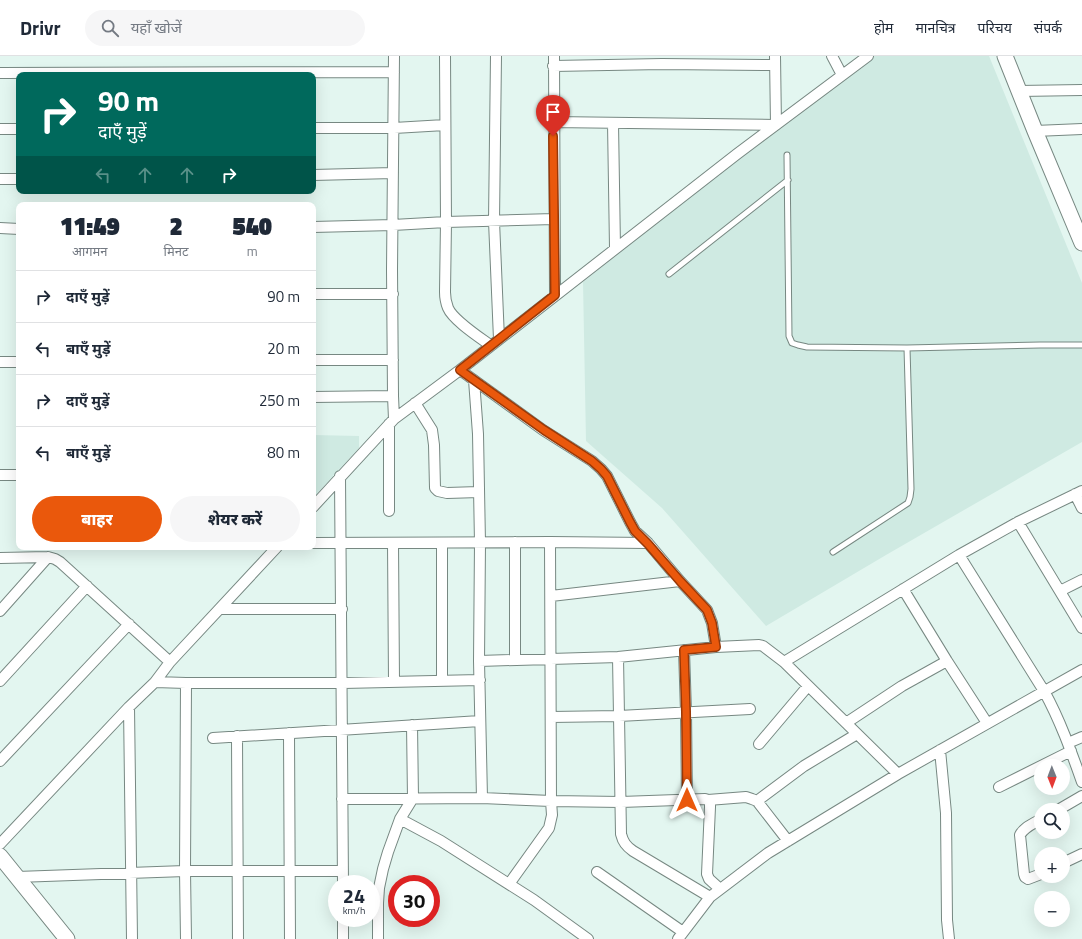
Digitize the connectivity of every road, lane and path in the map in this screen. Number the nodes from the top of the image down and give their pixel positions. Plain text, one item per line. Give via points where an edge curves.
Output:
1 (394, 56) edge
2 (444, 56) edge
3 (496, 56) edge
4 (832, 56) edge
5 (868, 56) edge
6 (1005, 56) edge
7 (662, 60) edge
8 (775, 60) edge
9 (554, 61) edge
10 (316, 72) edge
11 (394, 72) junction
12 (0, 73) edge
13 (16, 73) edge
14 (842, 75) junction
15 (1082, 90) edge
16 (1019, 91) junction
17 (553, 122) junction
18 (613, 123) junction
19 (445, 125) junction
20 (776, 125) junction
21 (316, 128) edge
22 (394, 128) junction
23 (0, 129) edge
24 (16, 129) edge
25 (1082, 129) edge
26 (1035, 131) junction
27 (787, 155) dead end
28 (393, 173) junction
29 (316, 175) edge
30 (0, 179) edge
31 (16, 179) edge
32 (788, 180) junction
33 (554, 219) junction
34 (494, 221) junction
35 (446, 222) junction
36 (393, 225) junction
37 (316, 227) edge
38 (0, 228) edge
39 (16, 229) edge
40 (1081, 238) edge
41 (615, 248) junction
42 (670, 274) dead end
43 (316, 294) edge
44 (393, 294) junction
45 (555, 295) junction
46 (499, 339) junction
47 (490, 345) junction
48 (1082, 345) edge
49 (907, 348) junction
50 (316, 360) edge
51 (393, 360) junction
52 (0, 362) edge
53 (16, 362) edge
54 (460, 370) junction
55 (474, 380) junction
56 (393, 396) junction
57 (316, 397) edge
58 (415, 403) junction
59 (392, 422) junction
60 (0, 475) edge
61 (16, 475) edge
62 (340, 476) junction
63 (479, 492) junction
64 (1078, 492) edge
65 (316, 504) edge
66 (1082, 508) edge
67 (389, 511) dead end
68 (1018, 522) junction
69 (515, 542) junction
70 (550, 542) junction
71 (316, 543) edge
72 (341, 543) junction
73 (393, 543) junction
74 (442, 543) junction
75 (480, 543) junction
76 (648, 544) junction
77 (274, 550) edge
78 (833, 552) dead end
79 (959, 555) junction
80 (48, 557) junction
81 (0, 558) edge
82 (1082, 580) edge
83 (680, 581) junction
84 (87, 586) junction
85 (903, 589) junction
86 (1060, 591) junction
87 (550, 596) junction
88 (220, 609) junction
89 (342, 609) junction
90 (0, 611) edge
91 (129, 624) junction
92 (1082, 628) edge
93 (716, 647) junction
94 (684, 650) junction
95 (618, 657) junction
96 (551, 659) junction
97 (515, 660) junction
98 (479, 661) junction
99 (946, 661) junction
100 (170, 662) junction
101 (784, 662) junction
102 (1082, 670) edge
103 (480, 680) junction
104 (442, 681) junction
105 (0, 682) edge
106 (155, 682) junction
107 (394, 682) junction
108 (186, 683) junction
109 (343, 683) junction
110 (808, 686) junction
111 (1044, 691) junction
112 (129, 707) junction
113 (750, 709) dead end
114 (686, 712) junction
115 (619, 716) junction
116 (551, 717) junction
117 (480, 721) junction
118 (846, 723) junction
119 (986, 723) junction
120 (412, 725) junction
121 (343, 729) junction
122 (289, 733) junction
123 (857, 734) junction
124 (237, 736) junction
125 (1082, 737) edge
126 (213, 738) dead end
127 (759, 744) dead end
128 (1070, 747) junction
129 (940, 750) junction
130 (0, 761) edge
131 (898, 774) junction
132 (1081, 777) edge
133 (999, 787) dead end
134 (1082, 796) edge
135 (414, 798) junction
136 (482, 798) junction
137 (342, 799) junction
138 (687, 800) junction
139 (708, 800) junction
140 (551, 801) junction
141 (757, 801) junction
142 (621, 802) junction
143 (1070, 803) edge
144 (400, 819) junction
145 (1034, 823) edge
146 (788, 841) junction
147 (0, 844) edge
148 (1082, 854) edge
149 (0, 856) edge
150 (1070, 860) edge
151 (185, 871) junction
152 (238, 871) junction
153 (289, 871) junction
154 (343, 871) junction
155 (597, 872) dead end
156 (130, 873) junction
157 (343, 875) edge
158 (17, 877) junction
159 (1034, 877) edge
160 (508, 884) junction
161 (720, 890) junction
162 (710, 897) junction
163 (343, 927) edge
164 (681, 935) edge
165 (67, 939) edge
166 (132, 939) edge
167 (186, 939) edge
168 (238, 939) edge
169 (290, 939) edge
170 (343, 939) edge
171 (378, 939) edge
172 (588, 939) edge
173 (949, 939) edge

1 - 11 street
2 - 19 street
3 - 34 street
4 - 14 street
5 - 14 street
6 - 16 street
7 - 8 street
7 - 9 street
8 - 20 street
9 - 17 street
10 - 11 street
11 - 22 street
12 - 13 street
14 - 20 street
15 - 16 street
16 - 26 street
17 - 18 street
17 - 33 street
18 - 20 street
18 - 41 street
19 - 22 street
19 - 35 street
20 - 41 street
21 - 22 street
22 - 28 street
23 - 24 street
25 - 26 street
26 - 40 street
27 - 32 lane
28 - 29 street
28 - 36 street
30 - 31 street
32 - 42 lane
32 - 49 lane via 789,336 792,343 806,347
33 - 34 street
33 - 45 street
34 - 35 street
34 - 46 street
35 - 36 street
35 - 47 street via 445,292 448,308 452,316
36 - 37 street
36 - 44 street
38 - 39 street
41 - 45 street
43 - 44 street
44 - 51 street
45 - 46 street
46 - 47 street
47 - 54 street
48 - 49 lane
49 - 78 lane via 911,489 908,503
50 - 51 street
51 - 56 street
52 - 53 street
54 - 55 street
54 - 58 street
55 - 63 street
55 - 76 street via 601,469 633,528
56 - 57 street
56 - 59 street
58 - 59 street
58 - 63 street via 432,430 435,488 447,493
59 - 62 street
59 - 67 street
60 - 61 street
62 - 65 street
62 - 72 street
63 - 75 street
64 - 66 street
64 - 68 street
68 - 79 street
68 - 86 street
69 - 70 street
69 - 75 street
69 - 97 street
70 - 76 street
70 - 87 street
71 - 72 street
72 - 73 street
72 - 89 street
73 - 74 street
73 - 107 street
74 - 75 street
74 - 104 street
75 - 98 street
76 - 83 street
77 - 88 street
79 - 85 street
79 - 111 street
80 - 81 street
80 - 84 street via 60,562
80 - 90 street
82 - 86 street
83 - 87 street
83 - 93 street via 707,610
84 - 91 street
84 - 105 street
85 - 99 street
85 - 101 street
86 - 92 street
87 - 96 street
88 - 89 street
88 - 100 street
89 - 109 street
91 - 100 street
91 - 130 street
93 - 94 street
93 - 101 street via 759,645
94 - 95 street
94 - 114 street
95 - 96 street
95 - 115 street
96 - 97 street
96 - 116 street
97 - 98 street
98 - 103 street
99 - 118 street
99 - 119 street
100 - 106 street
101 - 110 street
102 - 111 street
103 - 104 street
103 - 117 street
104 - 107 street
106 - 108 street
106 - 112 street
107 - 109 street
108 - 109 street
108 - 151 street
109 - 121 street
110 - 118 street
110 - 127 street
111 - 119 street
111 - 128 street
112 - 147 street
112 - 156 street
113 - 114 street
114 - 115 street
114 - 138 street
115 - 116 street
115 - 142 street
116 - 140 street
117 - 120 street
117 - 136 street
118 - 123 street
119 - 129 street
120 - 121 street
120 - 135 street
121 - 122 street
121 - 137 street
122 - 124 street
122 - 153 street
123 - 131 street
123 - 141 street via 804,766
124 - 126 street
124 - 152 street
125 - 128 street
128 - 132 street
128 - 133 street
129 - 131 street
129 - 173 street via 946,803
131 - 146 street
134 - 143 street
135 - 136 street
135 - 137 street
135 - 144 street
136 - 140 street
137 - 154 street
138 - 139 street
138 - 142 street
139 - 141 street via 746,797
139 - 161 street via 710,807 707,874
140 - 142 street
140 - 160 street via 552,815 549,828
141 - 146 street
142 - 162 street via 621,834 627,847
144 - 160 street via 441,841
144 - 171 street via 379,888
145 - 159 street via 1020,835 1025,877 1028,879
146 - 161 street
148 - 150 street
149 - 158 street
151 - 152 street
151 - 156 street
151 - 167 street
152 - 153 street
152 - 168 street
153 - 154 street
153 - 169 street
154 - 157 street
155 - 164 street
156 - 158 street
156 - 166 street
158 - 165 street
160 - 172 street
161 - 162 street
162 - 164 street
163 - 170 street

